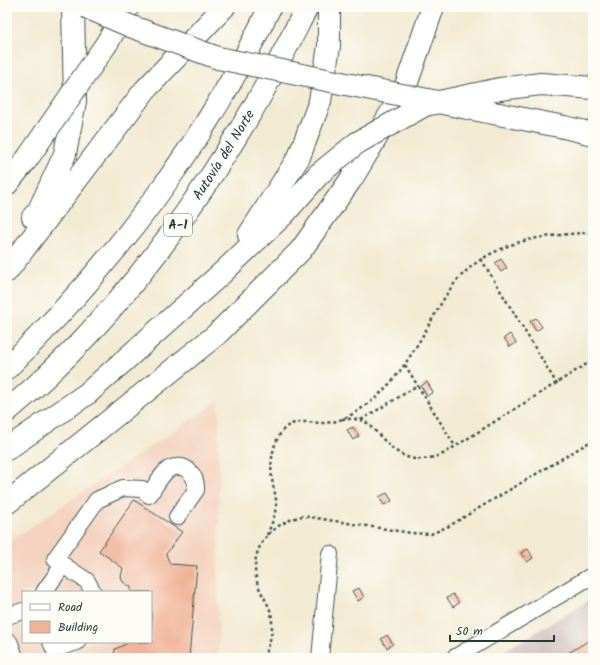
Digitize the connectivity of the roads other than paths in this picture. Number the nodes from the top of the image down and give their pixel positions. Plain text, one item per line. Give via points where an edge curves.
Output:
1 (73, 7) edge
2 (86, 7) edge
3 (128, 7) edge
4 (224, 7) edge
5 (270, 7) edge
6 (307, 7) edge
7 (329, 7) edge
8 (433, 7) edge
9 (593, 88) edge
10 (593, 134) edge
11 (7, 184) edge
12 (7, 253) edge
13 (7, 271) edge
14 (222, 273) junction
15 (7, 368) edge
16 (7, 411) edge
17 (106, 422) junction
18 (7, 449) edge
19 (7, 487) edge
20 (7, 503) edge
21 (178, 517) dead end
22 (330, 554) dead end
23 (63, 565) junction
24 (593, 575) edge
25 (45, 591) edge
26 (92, 591) edge
27 (22, 611) edge
28 (7, 616) edge
29 (51, 643) edge
30 (74, 643) edge
31 (7, 644) edge
32 (12, 658) edge
33 (320, 658) edge
34 (454, 658) edge

1 - 12 highway via 75,101 65,154 39,210
2 - 10 highway, bridge via 218,58
3 - 11 highway, bridge via 107,44
4 - 13 highway via 145,90
5 - 15 highway, A-1 via 218,102 167,181 108,259 48,328
6 - 16 highway, Autovía del Norte / A-1 via 249,116 187,212 138,277 77,347
7 - 14 highway via 329,46 320,101 299,157
8 - 17 highway via 404,91 352,178 300,250 216,335
9 - 14 highway, bridge via 540,84 500,89 425,105 357,143 319,174 284,214
14 - 18 highway via 88,393
17 - 19 highway
17 - 20 highway
21 - 23 street via 193,496 196,483 190,471 176,467 163,475 150,494 142,489 123,488 96,500 55,560
22 - 33 street
23 - 25 street
23 - 26 street via 87,581
24 - 34 street
27 - 28 street
29 - 30 street via 54,649
31 - 32 highway

